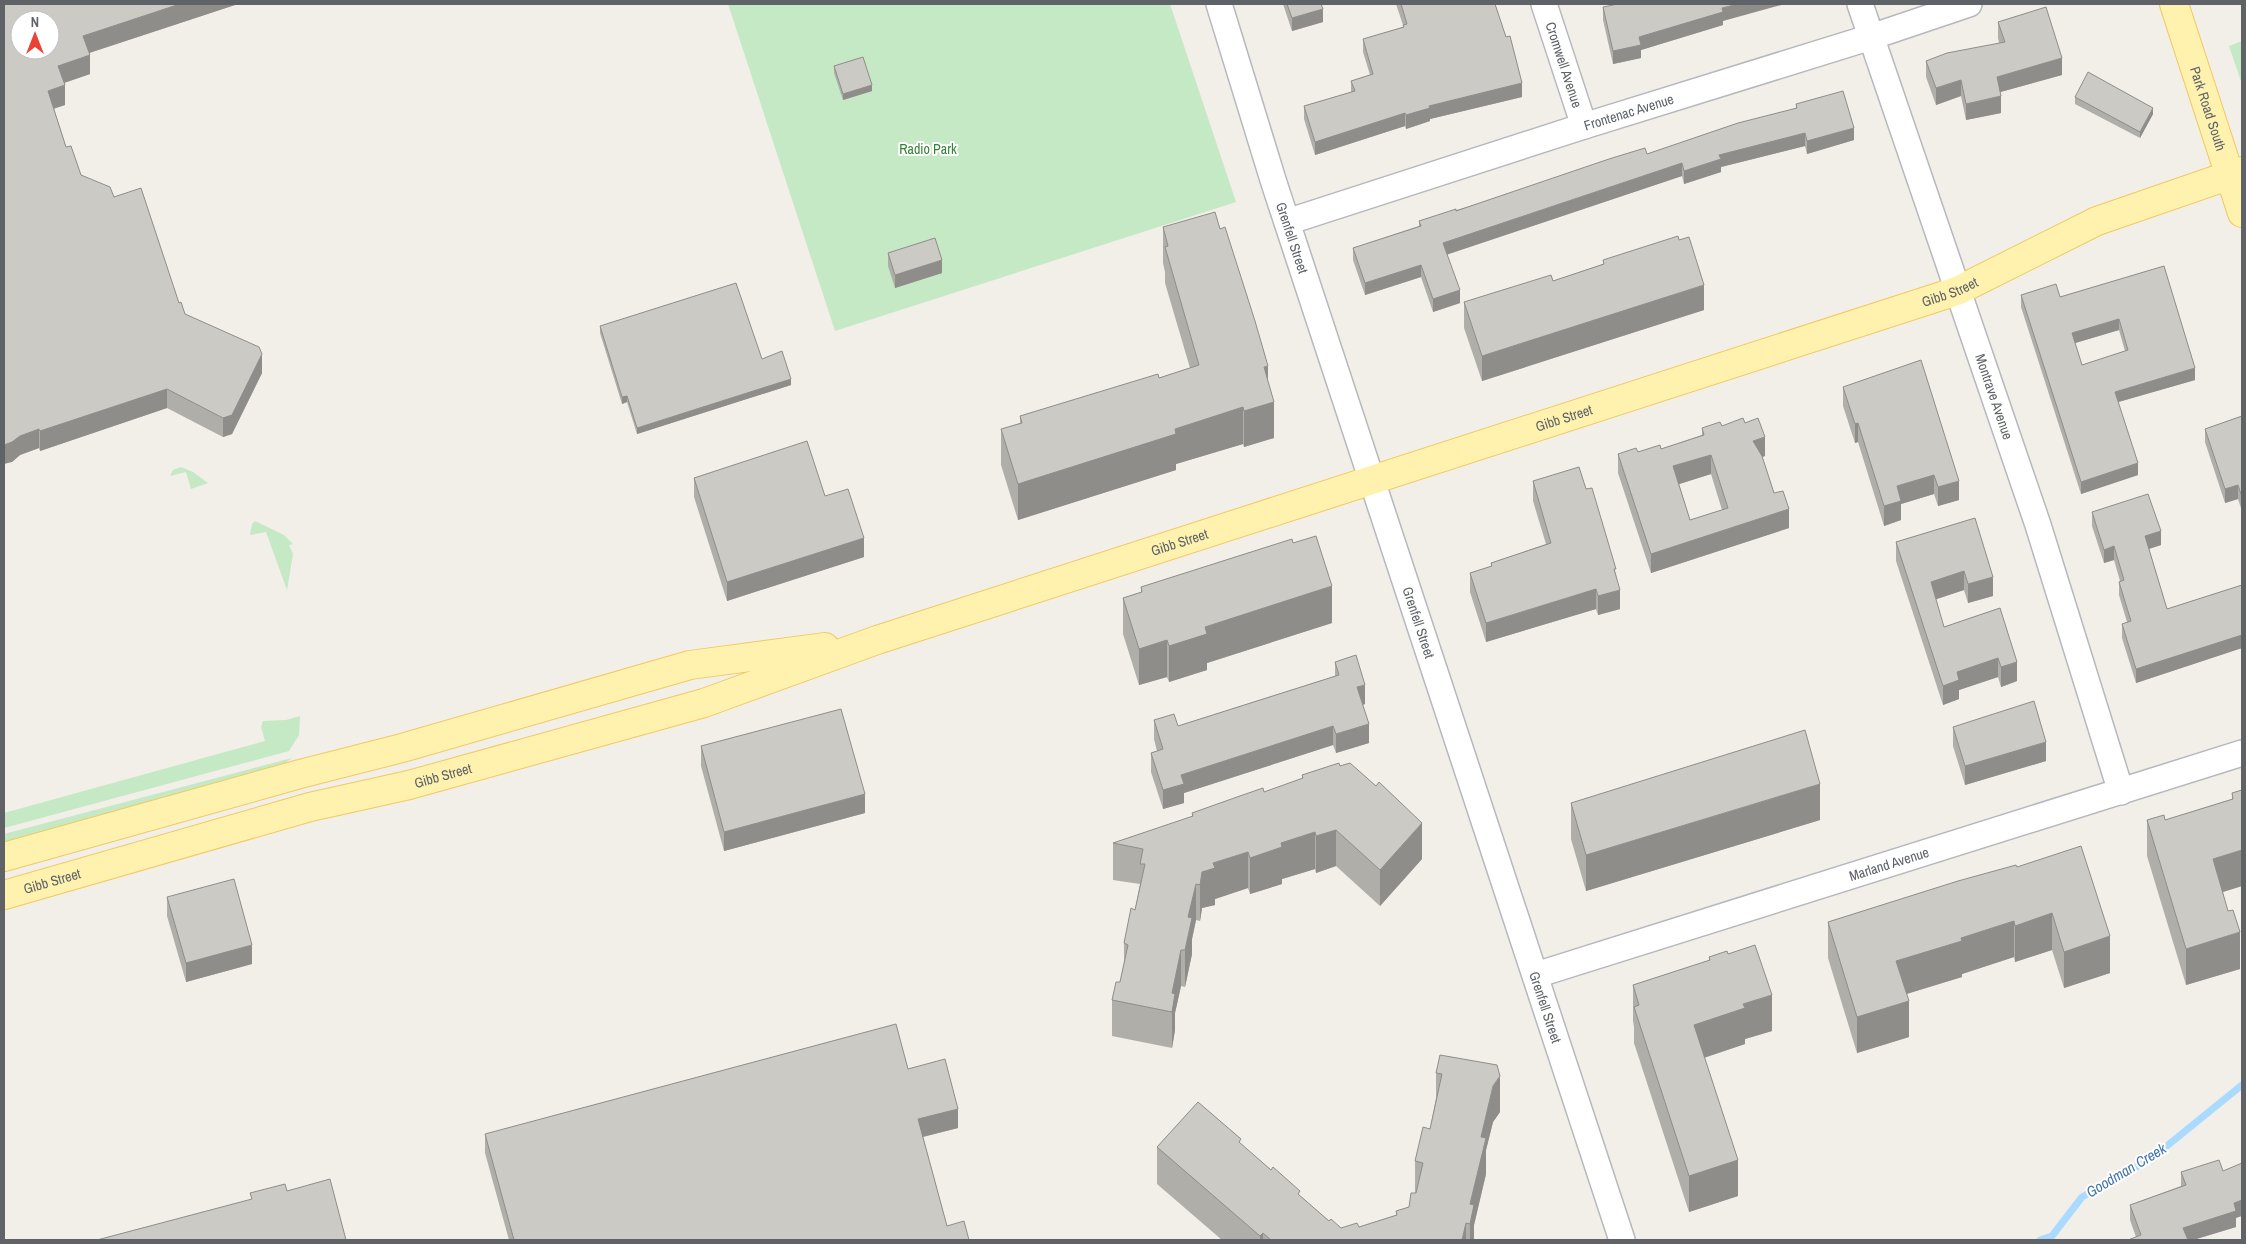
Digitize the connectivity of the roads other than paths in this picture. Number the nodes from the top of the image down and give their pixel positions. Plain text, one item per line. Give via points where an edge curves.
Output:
1 (1219, 4) edge
2 (1544, 4) edge
3 (1860, 4) edge
4 (1969, 4) edge
5 (2174, 4) edge
6 (1871, 37) junction
7 (1584, 126) junction
8 (2236, 173) edge
9 (2242, 213) edge
10 (1287, 222) junction
11 (1957, 291) junction
12 (1372, 480) junction
13 (877, 640) junction
14 (2242, 753) edge
15 (2121, 792) junction
16 (4, 857) edge
17 (4, 895) edge
18 (1536, 975) junction
19 (1622, 1240) edge

1 - 10 street, Grenfell Street
2 - 7 street, Cromwell Avenue
3 - 6 street, Montrave Avenue
4 - 6 street, Frontenac Avenue
5 - 8 main road, Park Road South
6 - 7 street, Frontenac Avenue
6 - 11 street, Montrave Avenue
7 - 10 street, Frontenac Avenue
8 - 9 main road, Park Road South
8 - 11 main road, Gibb Street via 2097,221
10 - 12 street, Grenfell Street
11 - 12 main road, Gibb Street
11 - 15 street, Montrave Avenue via 2038,525
12 - 13 main road, Gibb Street
12 - 18 street, Grenfell Street
13 - 16 main road, Gibb Street via 690,665
13 - 17 main road, Gibb Street via 704,703 409,785 310,807
14 - 15 street, Marland Avenue
15 - 18 street, Marland Avenue
18 - 19 street, Grenfell Street

